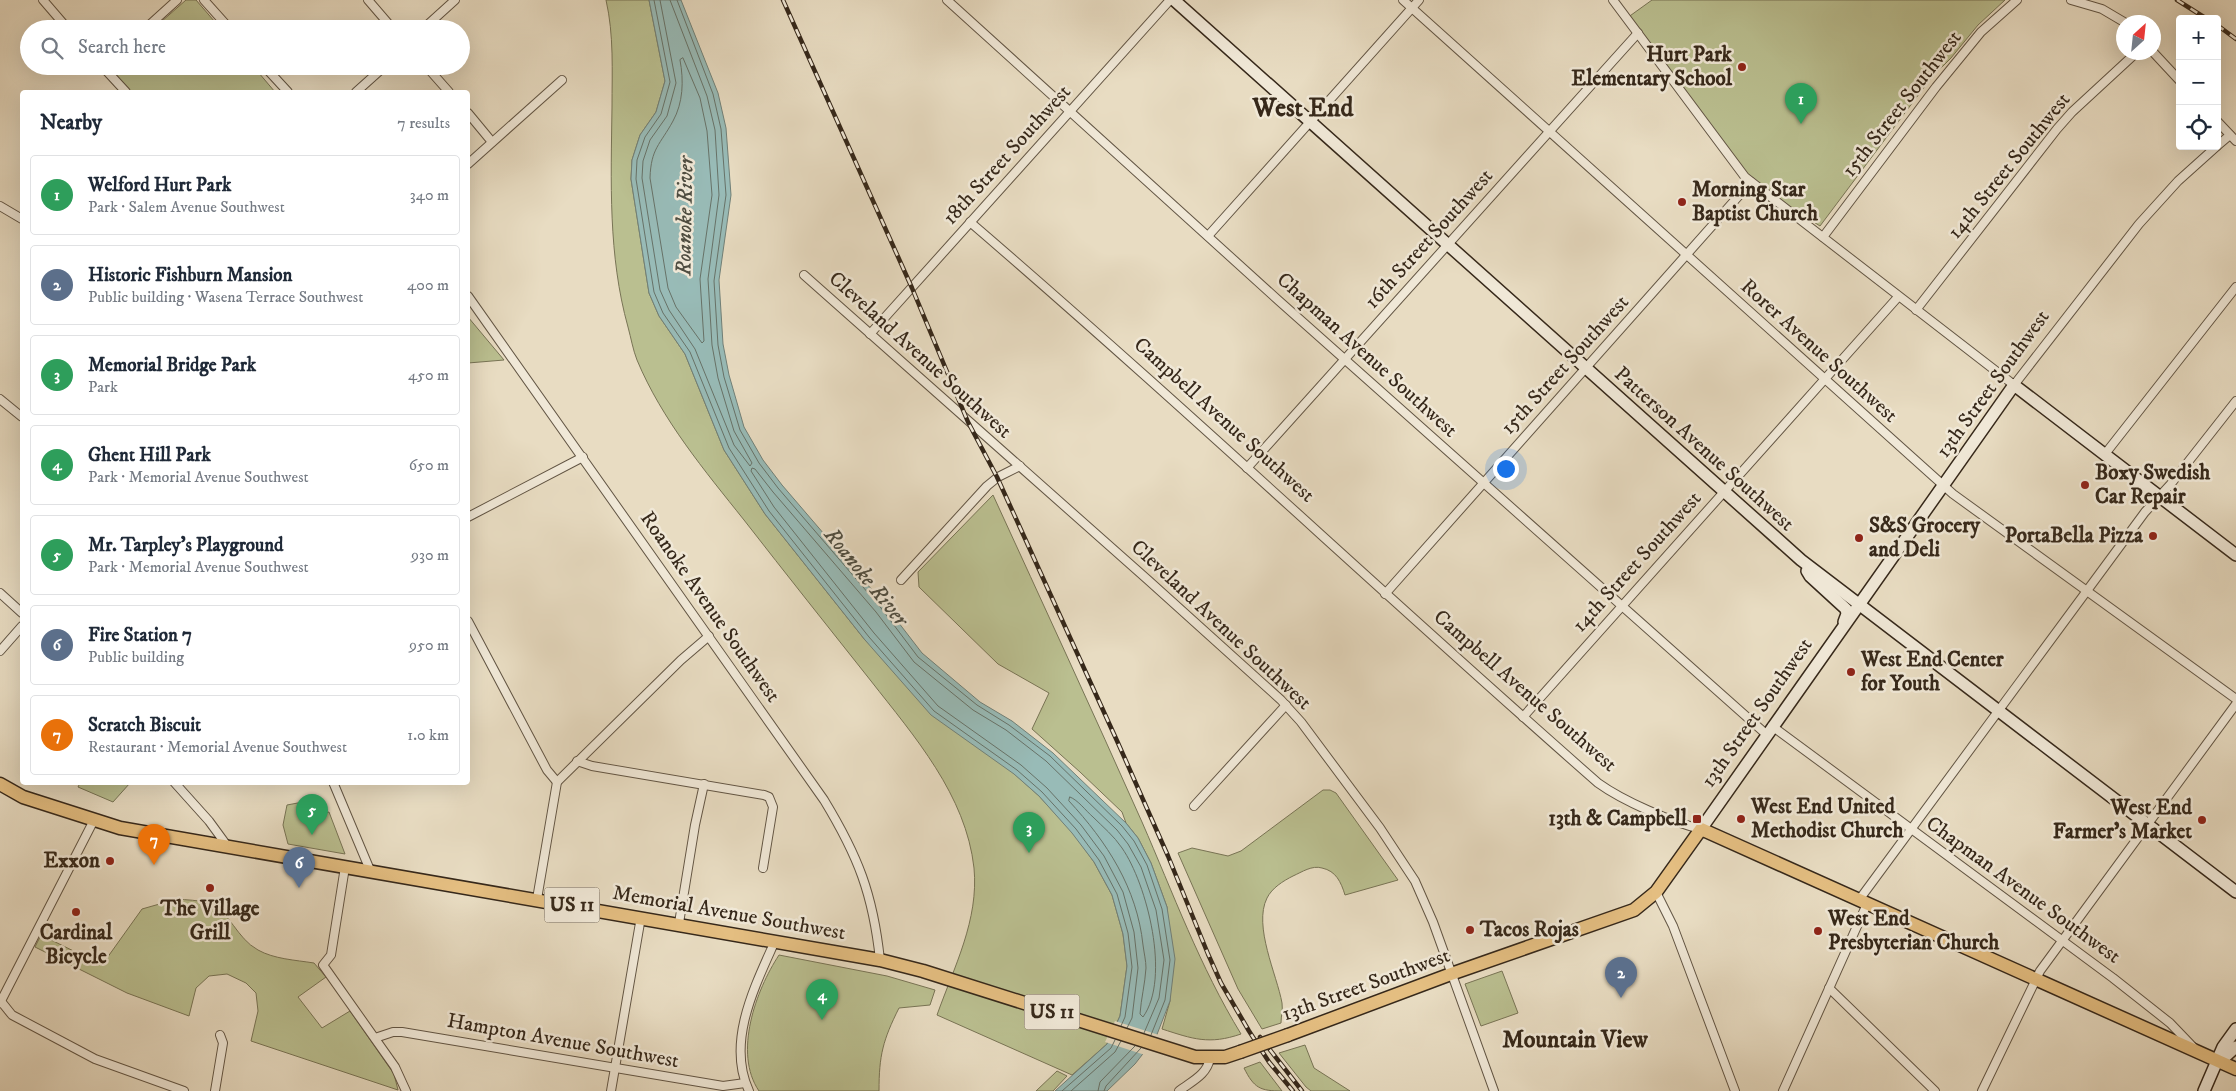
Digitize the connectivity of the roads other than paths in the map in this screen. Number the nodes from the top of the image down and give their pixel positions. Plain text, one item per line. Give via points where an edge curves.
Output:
1 (43, 0) edge
2 (177, 0) edge
3 (204, 0) edge
4 (368, 0) edge
5 (455, 0) edge
6 (947, 0) edge
7 (1172, 0) edge
8 (1403, 0) edge
9 (1419, 0) edge
10 (1613, 0) edge
11 (2017, 0) edge
12 (2070, 0) edge
13 (1412, 8) junction
14 (2116, 17) edge
15 (60, 20) edge
16 (155, 20) edge
17 (222, 20) edge
18 (385, 20) edge
19 (433, 20) edge
20 (1638, 33) junction
21 (2129, 60) edge
22 (2160, 60) edge
23 (110, 75) edge
24 (272, 75) edge
25 (374, 75) edge
26 (434, 75) edge
27 (2176, 77) edge
28 (562, 80) dead end
29 (124, 90) edge
30 (286, 90) edge
31 (358, 90) edge
32 (447, 90) edge
33 (1070, 111) junction
34 (470, 116) edge
35 (1310, 121) junction
36 (2221, 125) edge
37 (1549, 132) junction
38 (2233, 138) edge
39 (492, 142) junction
40 (2221, 144) edge
41 (2213, 150) edge
42 (470, 162) edge
43 (1751, 182) junction
44 (0, 206) edge
45 (20, 218) edge
46 (970, 222) junction
47 (1208, 236) junction
48 (1823, 237) junction
49 (1447, 244) junction
50 (1687, 255) junction
51 (804, 275) dead end
52 (2236, 287) edge
53 (1898, 297) junction
54 (470, 299) edge
55 (1916, 310) junction
56 (870, 334) junction
57 (1346, 359) junction
58 (1586, 369) junction
59 (1825, 379) junction
60 (2014, 385) junction
61 (0, 399) edge
62 (2236, 401) edge
63 (20, 415) edge
64 (2105, 454) junction
65 (583, 457) junction
66 (1020, 466) junction
67 (1247, 468) junction
68 (1483, 482) junction
69 (1944, 486) junction
70 (1723, 492) junction
71 (2160, 496) junction
72 (470, 516) edge
73 (2236, 555) edge
74 (1801, 560) junction
75 (901, 580) dead end
76 (2086, 591) junction
77 (0, 593) edge
78 (1385, 594) junction
79 (1858, 604) junction
80 (1621, 606) junction
81 (20, 611) edge
82 (470, 625) edge
83 (20, 628) edge
84 (1840, 630) junction
85 (709, 636) junction
86 (0, 651) edge
87 (2236, 699) edge
88 (2236, 704) edge
89 (1286, 705) junction
90 (1999, 711) junction
91 (1523, 717) junction
92 (1769, 730) junction
93 (577, 761) junction
94 (557, 782) junction
95 (0, 784) edge
96 (704, 784) junction
97 (177, 785) edge
98 (334, 785) edge
99 (1194, 806) dead end
100 (94, 820) junction
101 (2148, 825) junction
102 (1701, 829) junction
103 (1912, 829) junction
104 (228, 847) junction
105 (345, 867) junction
106 (763, 868) dead end
107 (370, 870) junction
108 (1656, 892) junction
109 (2236, 892) edge
110 (537, 899) junction
111 (1863, 902) junction
112 (641, 917) junction
113 (679, 923) junction
114 (2062, 940) junction
115 (775, 941) junction
116 (880, 960) junction
117 (1452, 974) junction
118 (2035, 979) junction
119 (1829, 988) junction
120 (0, 1002) edge
121 (2236, 1029) edge
122 (220, 1035) dead end
123 (375, 1038) junction
124 (2236, 1047) edge
125 (2199, 1053) junction
126 (1210, 1058) junction
127 (2218, 1062) junction
128 (615, 1068) junction
129 (2236, 1070) edge
130 (747, 1087) edge
131 (184, 1091) edge
132 (215, 1091) edge
133 (406, 1091) edge
134 (611, 1091) edge
135 (1179, 1091) edge
136 (1494, 1091) edge
137 (1735, 1091) edge
138 (1783, 1091) edge
139 (1935, 1091) edge
140 (1982, 1091) edge
141 (2204, 1091) edge

1 - 15 street
2 - 16 street
3 - 17 street
4 - 18 street
5 - 19 street
6 - 33 street, Chapman Avenue Southwest
7 - 33 street, 18th Street Southwest
7 - 35 main road, Patterson Avenue Southwest
8 - 13 street, Rorer Avenue Southwest
9 - 13 street
10 - 20 street
11 - 48 street, 15th Street Southwest via 1981,32 1930,94
12 - 14 street via 2102,9
13 - 35 street
13 - 37 street, Rorer Avenue Southwest
20 - 37 street, 16th Street Southwest
20 - 43 street
21 - 55 street, 14th Street Southwest via 2057,129
22 - 27 street
23 - 29 street
24 - 30 street
25 - 31 street
26 - 32 street
28 - 39 street
33 - 46 street, 18th Street Southwest
33 - 47 street, Chapman Avenue Southwest
34 - 39 street
35 - 47 street
35 - 49 main road, Patterson Avenue Southwest
36 - 38 street
37 - 49 street, 16th Street Southwest
37 - 50 street, Rorer Avenue Southwest
38 - 40 street, 13th Street Southwest
39 - 42 street
41 - 60 street, 13th Street Southwest via 2154,206
43 - 48 street
43 - 50 street, 15th Street Southwest
44 - 45 street
46 - 56 street, 18th Street Southwest
46 - 67 street, Campbell Avenue Southwest
47 - 57 street, Chapman Avenue Southwest
48 - 53 street
49 - 57 street, 16th Street Southwest
49 - 58 main road, Patterson Avenue Southwest
50 - 58 street, 15th Street Southwest
50 - 59 street, Rorer Avenue Southwest
51 - 56 street, Cleveland Avenue Southwest
52 - 64 street
53 - 55 street
53 - 59 street, 14th Street Southwest
54 - 65 street, Roanoke Avenue Southwest
55 - 60 street
56 - 66 street, Cleveland Avenue Southwest
57 - 67 street, 16th Street Southwest
57 - 68 street, Chapman Avenue Southwest
58 - 68 street, 15th Street Southwest
58 - 70 main road, Patterson Avenue Southwest
59 - 69 street, Rorer Avenue Southwest
59 - 70 street, 14th Street Southwest
60 - 64 main road
60 - 69 main road, 13th Street Southwest
61 - 63 street
62 - 71 street
64 - 71 main road
65 - 72 street
65 - 85 street, Roanoke Avenue Southwest
66 - 75 street via 987,486
66 - 89 street, Cleveland Avenue Southwest
67 - 78 street, Campbell Avenue Southwest
68 - 78 street, 15th Street Southwest
68 - 80 street, Chapman Avenue Southwest
69 - 76 street, Rorer Avenue Southwest
69 - 79 main road, 13th Street Southwest
70 - 74 main road, Patterson Avenue Southwest
70 - 80 street, 14th Street Southwest
71 - 73 main road
71 - 76 street
74 - 79 main road, Patterson Avenue Southwest
74 - 84 main road via 1810,576 1846,609
76 - 87 street, Rorer Avenue Southwest
76 - 90 street
77 - 81 street
78 - 91 street, Campbell Avenue Southwest
79 - 84 main road, 13th Street Southwest
79 - 90 main road, Patterson Avenue Southwest
80 - 91 street, 14th Street Southwest
80 - 92 street, Chapman Avenue Southwest
82 - 94 street via 547,770
83 - 86 street
84 - 92 main road, 13th Street Southwest
85 - 93 street
85 - 116 street, Roanoke Avenue Southwest via 824,800 851,847 868,891
88 - 101 street
89 - 99 street
89 - 117 street, Cleveland Avenue Southwest via 1415,881
90 - 101 main road, Patterson Avenue Southwest
90 - 103 street
91 - 102 street, Campbell Avenue Southwest via 1609,791 1686,826
92 - 102 main road, 13th Street Southwest
92 - 103 street, Chapman Avenue Southwest
93 - 94 street
93 - 96 street
94 - 110 street
95 - 100 main road, Memorial Avenue Southwest / US 11 via 22,797
96 - 106 street via 769,797 773,807
96 - 113 street
97 - 104 street via 210,820
98 - 107 street
100 - 104 main road, Memorial Avenue Southwest / US 11
100 - 120 street
101 - 109 main road, Patterson Avenue Southwest
101 - 114 street
102 - 108 main road, 13th Street Southwest / US 11
102 - 111 main road, Campbell Avenue Southwest
103 - 111 street
103 - 114 street, Chapman Avenue Southwest
104 - 105 main road, Memorial Avenue Southwest / US 11
105 - 107 main road, Memorial Avenue Southwest / US 11
105 - 123 street via 331,955 323,964
107 - 110 main road, Memorial Avenue Southwest / US 11
108 - 117 main road, 13th Street Southwest / US 11 via 1634,910
108 - 137 street via 1673,926
110 - 112 main road, Memorial Avenue Southwest / US 11
111 - 118 main road, Campbell Avenue Southwest
111 - 119 street
112 - 113 main road, Memorial Avenue Southwest / US 11
112 - 128 street
113 - 115 main road, Memorial Avenue Southwest / US 11
114 - 118 street
114 - 125 street, Chapman Avenue Southwest via 2170,1023
115 - 116 main road, Memorial Avenue Southwest / US 11
115 - 130 street via 745,1014 742,1055
116 - 126 main road, Memorial Avenue Southwest / US 11 via 1181,1053
117 - 126 main road, 13th Street Southwest / US 11, bridge via 1240,1052
117 - 136 street, Cleveland Avenue Southwest
118 - 125 main road, Campbell Avenue Southwest
118 - 140 street
119 - 138 street
119 - 139 street
120 - 131 street via 12,1015 95,1058
121 - 127 main road via 2223,1047
122 - 132 street via 223,1043
123 - 128 street, Hampton Avenue Southwest via 402,1032
123 - 133 street via 395,1067
124 - 127 main road
125 - 127 main road, Campbell Avenue Southwest
126 - 135 street via 1208,1068
127 - 129 main road, Campbell Avenue Southwest
127 - 141 main road
128 - 130 street, Hampton Avenue Southwest
128 - 134 street

